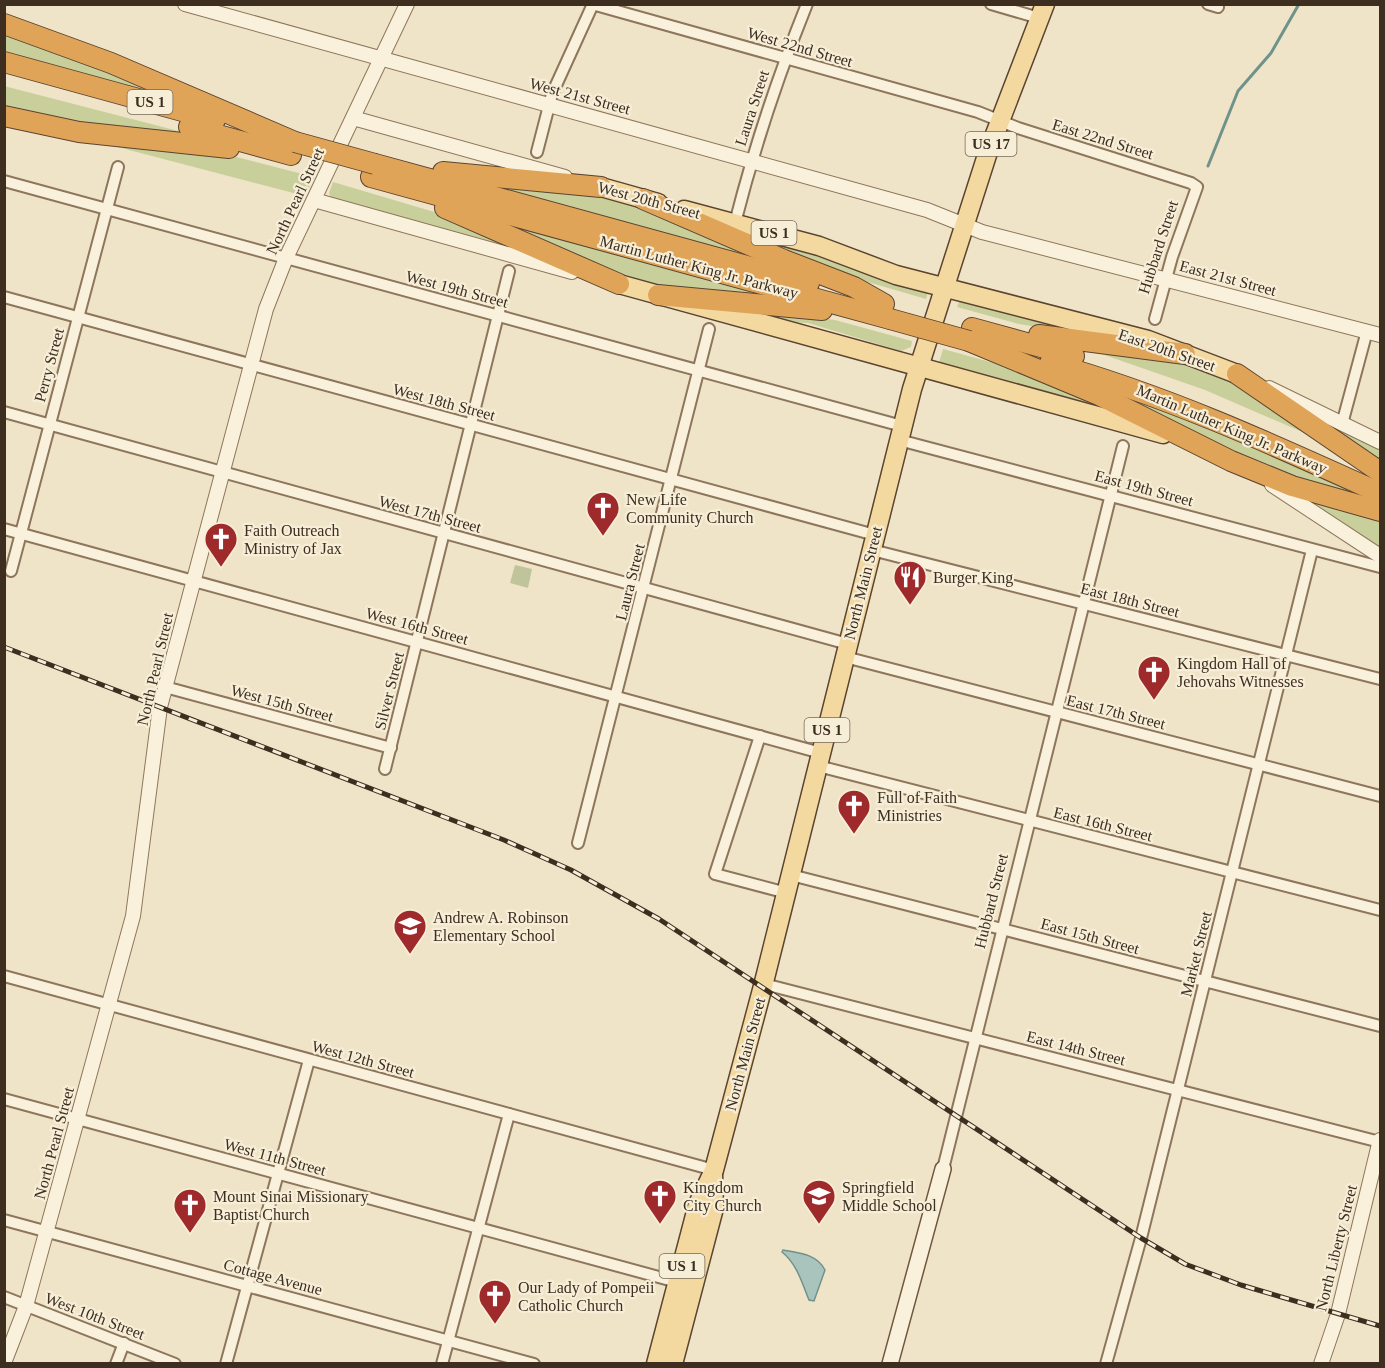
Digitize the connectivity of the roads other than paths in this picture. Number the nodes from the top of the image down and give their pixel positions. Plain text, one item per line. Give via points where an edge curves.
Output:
1 (407, 4) edge
2 (807, 4) edge
3 (991, 4) edge
4 (191, 5) edge
5 (592, 5) edge
6 (1042, 11) edge
7 (4, 24) edge
8 (382, 58) junction
9 (785, 58) junction
10 (4, 62) edge
11 (4, 76) edge
12 (550, 105) junction
13 (4, 116) edge
14 (353, 118) junction
15 (999, 120) junction
16 (293, 149) junction
17 (537, 152) dead end
18 (750, 160) junction
19 (118, 167) dead end
20 (373, 170) junction
21 (400, 171) junction
22 (4, 181) edge
23 (601, 187) junction
24 (1197, 187) joint
25 (643, 199) junction
26 (314, 200) junction
27 (106, 209) junction
28 (735, 223) junction
29 (964, 223) junction
30 (286, 258) junction
31 (508, 271) dead end
32 (1165, 279) junction
33 (619, 284) junction
34 (944, 286) junction
35 (658, 295) junction
36 (4, 297) edge
37 (890, 310) junction
38 (498, 316) junction
39 (78, 317) junction
40 (1155, 319) dead end
41 (709, 329) dead end
42 (973, 333) junction
43 (1374, 333) edge
44 (1185, 354) junction
45 (250, 364) junction
46 (918, 368) junction
47 (698, 372) junction
48 (1237, 374) junction
49 (4, 412) edge
50 (49, 424) junction
51 (470, 424) junction
52 (1342, 424) junction
53 (900, 433) junction
54 (1380, 442) edge
55 (1123, 446) dead end
56 (1231, 461) junction
57 (1380, 472) edge
58 (221, 473) junction
59 (1380, 478) edge
60 (671, 480) junction
61 (1380, 493) edge
62 (1111, 495) junction
63 (1380, 511) edge
64 (4, 529) edge
65 (20, 533) junction
66 (443, 533) junction
67 (873, 542) junction
68 (1312, 550) junction
69 (1380, 556) edge
70 (1380, 567) edge
71 (11, 571) dead end
72 (193, 580) junction
73 (644, 589) junction
74 (1083, 603) junction
75 (417, 641) junction
76 (846, 651) junction
77 (1285, 655) junction
78 (1380, 679) edge
79 (165, 687) junction
80 (616, 696) junction
81 (1056, 712) junction
82 (760, 736) junction
83 (391, 748) junction
84 (819, 760) junction
85 (1259, 764) junction
86 (385, 769) dead end
87 (1380, 796) edge
88 (1029, 820) junction
89 (578, 843) dead end
90 (1231, 872) junction
91 (789, 884) junction
92 (1380, 910) edge
93 (1002, 929) junction
94 (4, 976) edge
95 (1204, 981) junction
96 (764, 984) junction
97 (108, 1005) junction
98 (1380, 1026) edge
99 (974, 1038) junction
100 (309, 1060) junction
101 (1177, 1090) junction
102 (4, 1099) edge
103 (509, 1114) junction
104 (77, 1118) junction
105 (1380, 1141) edge
106 (943, 1168) joint
107 (714, 1170) junction
108 (278, 1173) junction
109 (4, 1220) edge
110 (479, 1228) junction
111 (46, 1231) junction
112 (677, 1282) junction
113 (247, 1286) junction
114 (4, 1297) edge
115 (26, 1306) junction
116 (448, 1340) junction
117 (124, 1343) junction
118 (4, 1363) edge
119 (116, 1364) edge
120 (175, 1364) edge
121 (226, 1364) edge
122 (442, 1364) edge
123 (534, 1364) edge
124 (656, 1364) edge
125 (673, 1364) edge
126 (890, 1364) edge
127 (1106, 1364) edge
128 (1321, 1364) edge

1 - 8 street, North Pearl Street
2 - 9 street, Laura Street
3 - 6 street
4 - 8 street, West 21st Street
5 - 9 street, West 22nd Street
5 - 12 street
6 - 15 main road, North Main Street / US 17
7 - 16 highway via 111,63
8 - 12 street, West 21st Street
8 - 14 street, North Pearl Street
9 - 15 street, West 22nd Street
9 - 18 street, Laura Street
10 - 16 highway, Martin Luther King Jr. Parkway / US 1
11 - 16 highway, Martin Luther King Jr. Parkway / US 1
12 - 17 street
12 - 18 street, West 21st Street
13 - 16 highway via 106,136
14 - 23 street, West 20th Street
14 - 26 street, North Pearl Street
15 - 24 street, East 22nd Street
15 - 29 main road, North Main Street / US 17
16 - 20 highway, Martin Luther King Jr. Parkway / US 1
18 - 28 street, Laura Street
18 - 29 street, West 21st Street
19 - 27 street, Perry Street
20 - 21 highway, Martin Luther King Jr. Parkway / US 1
20 - 33 highway, US 1
20 - 37 highway, Martin Luther King Jr. Parkway
21 - 23 highway via 421,169
21 - 37 highway, Martin Luther King Jr. Parkway
22 - 27 street, West 19th Street
23 - 25 main road, West 20th Street / US 1
24 - 32 street, Hubbard Street
25 - 28 main road, West 20th Street / US 1
25 - 37 highway via 854,287
26 - 30 street, North Pearl Street
26 - 33 street
27 - 30 street, West 19th Street
27 - 39 street, Perry Street
28 - 34 main road, West 20th Street / US 1 via 819,246 896,275
29 - 32 street, East 21st Street via 982,232
29 - 34 main road, North Main Street / US 17
30 - 38 street, West 19th Street
30 - 45 street, North Pearl Street
31 - 38 street, Silver Street
32 - 40 street, Hubbard Street
32 - 43 street, East 21st Street
33 - 35 main road, US 1
34 - 44 main road, East 20th Street via 1148,340
34 - 46 main road, North Main Street / US 1
35 - 37 highway via 833,311
35 - 46 main road, US 1
36 - 39 street, West 18th Street
37 - 42 highway, Martin Luther King Jr. Parkway
38 - 47 street, West 19th Street
38 - 51 street, Silver Street
39 - 45 street, West 18th Street
39 - 50 street, Perry Street
41 - 47 street, Laura Street
42 - 44 highway via 1008,329
42 - 56 highway
42 - 59 highway, Martin Luther King Jr. Parkway via 1092,361 1179,391
42 - 61 highway, Martin Luther King Jr. Parkway via 1162,399
43 - 52 street
44 - 48 main road, East 20th Street
45 - 51 street, West 18th Street
45 - 58 street, North Pearl Street
46 - 53 main road, North Main Street / US 1
46 - 56 main road via 1128,423
47 - 53 street, West 19th Street
47 - 60 street, Laura Street
48 - 52 street, East 20th Street
48 - 57 highway
49 - 50 street, West 17th Street
50 - 58 street, West 17th Street
50 - 65 street, Perry Street
51 - 60 street, West 18th Street
51 - 66 street, Silver Street
52 - 54 street, East 20th Street
53 - 62 street, East 19th Street
53 - 67 main road, North Main Street / US 1
55 - 62 street, Hubbard Street
56 - 63 highway via 1292,486
56 - 69 street
58 - 66 street, West 17th Street
58 - 72 street, North Pearl Street
60 - 67 street, West 18th Street
60 - 73 street, Laura Street
62 - 68 street, East 19th Street
62 - 74 street, Hubbard Street
64 - 65 street, West 16th Street
65 - 71 street, Perry Street
65 - 72 street, West 16th Street
66 - 73 street, West 17th Street
66 - 75 street, Silver Street
67 - 74 street, East 18th Street
67 - 76 main road, North Main Street / US 1
68 - 70 street, East 19th Street
68 - 77 street, Market Street
72 - 75 street, West 16th Street
72 - 79 street, North Pearl Street
73 - 76 street, West 17th Street
73 - 80 street, Laura Street
74 - 77 street, East 18th Street
74 - 81 street, Hubbard Street
75 - 80 street, West 16th Street
75 - 83 street, Silver Street
76 - 81 street, East 17th Street
76 - 84 main road, North Main Street / US 1
77 - 78 street, East 18th Street
77 - 85 street, Market Street
79 - 83 street, West 15th Street
79 - 97 street, North Pearl Street via 138,886
80 - 82 street, West 16th Street
80 - 89 street, Laura Street
81 - 85 street, East 17th Street
81 - 88 street, Hubbard Street
82 - 84 street, West 16th Street
82 - 91 street, East 15th Street via 715,874
83 - 86 street, Silver Street
84 - 88 street, East 16th Street
84 - 91 main road, North Main Street / US 1
85 - 87 street, East 17th Street
85 - 90 street, Market Street
88 - 90 street, East 16th Street
88 - 93 street, Hubbard Street
90 - 92 street, East 16th Street
90 - 95 street, Market Street
91 - 93 street, East 15th Street
91 - 96 main road, North Main Street / US 1
93 - 95 street, East 15th Street
93 - 99 street, Hubbard Street
94 - 97 street, West 12th Street
95 - 98 street, East 15th Street
95 - 101 street, Market Street
96 - 99 street, East 14th Street
96 - 107 main road, North Main Street / US 1
97 - 100 street, West 12th Street
97 - 104 street, North Pearl Street
99 - 101 street, East 14th Street
99 - 106 street, Hubbard Street
100 - 103 street, West 12th Street
100 - 108 street
101 - 105 street, East 14th Street
101 - 127 street, Market Street
102 - 104 street, West 11th Street
103 - 107 street, West 12th Street
103 - 110 street
104 - 108 street, West 11th Street
104 - 111 street, North Pearl Street
105 - 128 street, North Liberty Street via 1338,1314
106 - 126 main road, Hubbard Street
107 - 112 main road, North Main Street / US 1 via 698,1204
107 - 125 main road, North Main Street / US 1 via 714,1208
108 - 110 street, West 11th Street
108 - 113 street
109 - 111 street, Cottage Avenue
110 - 112 street, West 11th Street
110 - 116 street
111 - 113 street, Cottage Avenue
111 - 115 street, North Pearl Street
112 - 124 main road, North Main Street / US 1
113 - 116 street, Cottage Avenue
113 - 121 street
114 - 115 street, West 10th Street
115 - 117 street, West 10th Street
115 - 118 street, North Pearl Street
116 - 122 street
116 - 123 street, Cottage Avenue
117 - 119 street
117 - 120 street, West 10th Street

